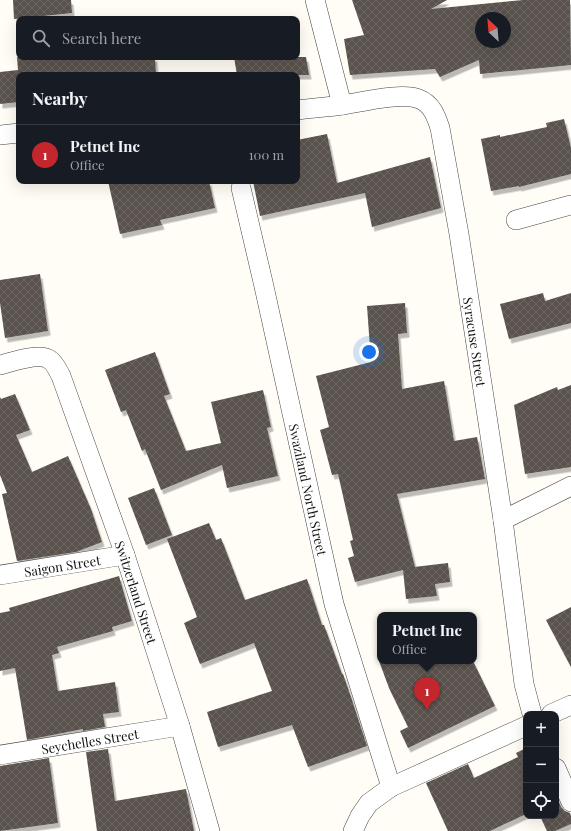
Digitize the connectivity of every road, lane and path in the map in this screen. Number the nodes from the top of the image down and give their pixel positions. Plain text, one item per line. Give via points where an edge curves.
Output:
1 (315, 0) edge
2 (342, 105) junction
3 (300, 110) edge
4 (16, 133) edge
5 (0, 135) edge
6 (241, 188) dead end
7 (571, 205) edge
8 (516, 220) dead end
9 (0, 365) edge
10 (571, 486) edge
11 (503, 520) junction
12 (125, 555) junction
13 (0, 575) edge
14 (571, 705) edge
15 (531, 711) edge
16 (558, 711) edge
17 (180, 726) junction
18 (523, 727) edge
19 (0, 756) edge
20 (559, 775) edge
21 (391, 787) junction
22 (571, 802) edge
23 (210, 831) edge
24 (353, 831) edge

1 - 2 street
2 - 3 street, Syracuse Street
2 - 11 street, Syracuse Street via 406,96 429,105 436,115 459,234
4 - 5 street
6 - 21 street, Swaziland North Street via 334,604
7 - 8 street
9 - 12 street, Switzerland Street via 32,357 50,359 61,376
10 - 11 street
11 - 15 street, Syracuse Street via 524,684
12 - 13 street, Saigon Street
12 - 17 street, Switzerland Street
14 - 16 street
17 - 19 street, Seychelles Street
17 - 23 street, Switzerland Street
18 - 21 street
20 - 22 street
21 - 24 street via 369,803

